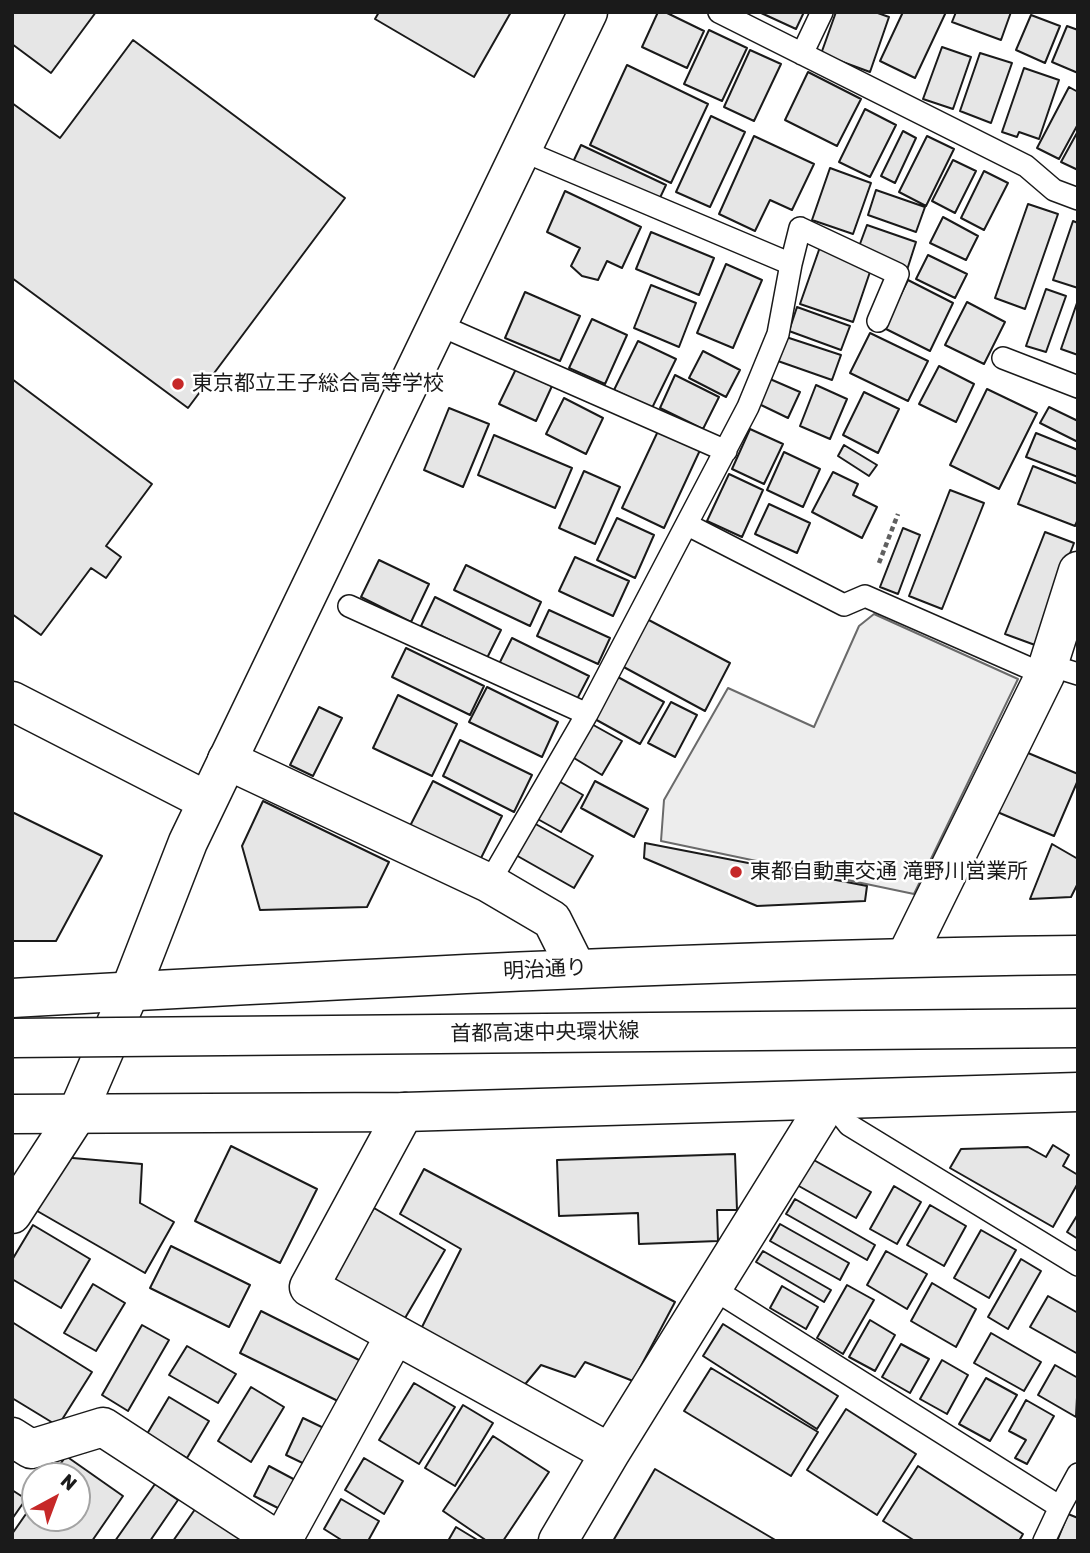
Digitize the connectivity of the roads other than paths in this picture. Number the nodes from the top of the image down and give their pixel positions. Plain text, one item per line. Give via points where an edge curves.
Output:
1 (588, 12) edge
2 (719, 12) edge
3 (822, 12) edge
4 (802, 54) junction
5 (521, 150) junction
6 (1078, 199) edge
7 (791, 264) junction
8 (878, 321) dead end
9 (437, 324) junction
10 (1003, 358) dead end
11 (1078, 387) edge
12 (726, 451) junction
13 (688, 526) junction
14 (1078, 571) edge
15 (349, 606) dead end
16 (1057, 671) edge
17 (12, 701) edge
18 (587, 714) junction
19 (227, 760) junction
20 (207, 801) junction
21 (489, 883) junction
22 (1078, 955) edge
23 (906, 957) junction
24 (576, 968) junction
25 (130, 992) junction
26 (12, 998) edge
27 (1078, 1028) edge
28 (12, 1038) edge
29 (1078, 1092) edge
30 (829, 1100) junction
31 (404, 1112) junction
32 (12, 1114) edge
33 (77, 1114) junction
34 (12, 1214) edge
35 (1078, 1265) edge
36 (712, 1288) junction
37 (396, 1335) junction
38 (12, 1437) edge
39 (610, 1453) junction
40 (1078, 1474) edge
41 (1060, 1507) junction
42 (280, 1541) edge
43 (558, 1541) edge
44 (1044, 1541) edge

1 - 5 main road
2 - 4 lane
3 - 4 lane
4 - 6 lane via 1026,166 1054,190
5 - 7 lane
5 - 9 main road
7 - 8 lane via 800,228 898,274
7 - 12 lane via 778,334
9 - 12 lane
9 - 19 main road
10 - 11 lane
12 - 13 lane
13 - 16 lane via 844,605 865,596
13 - 18 lane
14 - 16 main road
15 - 18 lane
16 - 23 main road
17 - 20 main road
18 - 21 lane
19 - 20 main road
19 - 21 main road
20 - 25 main road
21 - 24 main road via 552,920
22 - 23 main road, 明治通り
23 - 24 main road, 明治通り
24 - 25 main road, 明治通り
25 - 26 main road, 明治通り
25 - 33 main road
27 - 28 main road, 首都高速中央環状線, bridge
29 - 30 main road
30 - 31 main road
30 - 35 lane via 849,1125
30 - 36 main road
31 - 33 main road
31 - 37 main road via 309,1287
32 - 33 main road
33 - 34 main road
36 - 39 main road
36 - 41 lane
37 - 39 main road
37 - 42 main road
38 - 42 main road via 32,1449 103,1427
39 - 43 main road
40 - 41 lane
41 - 44 lane

